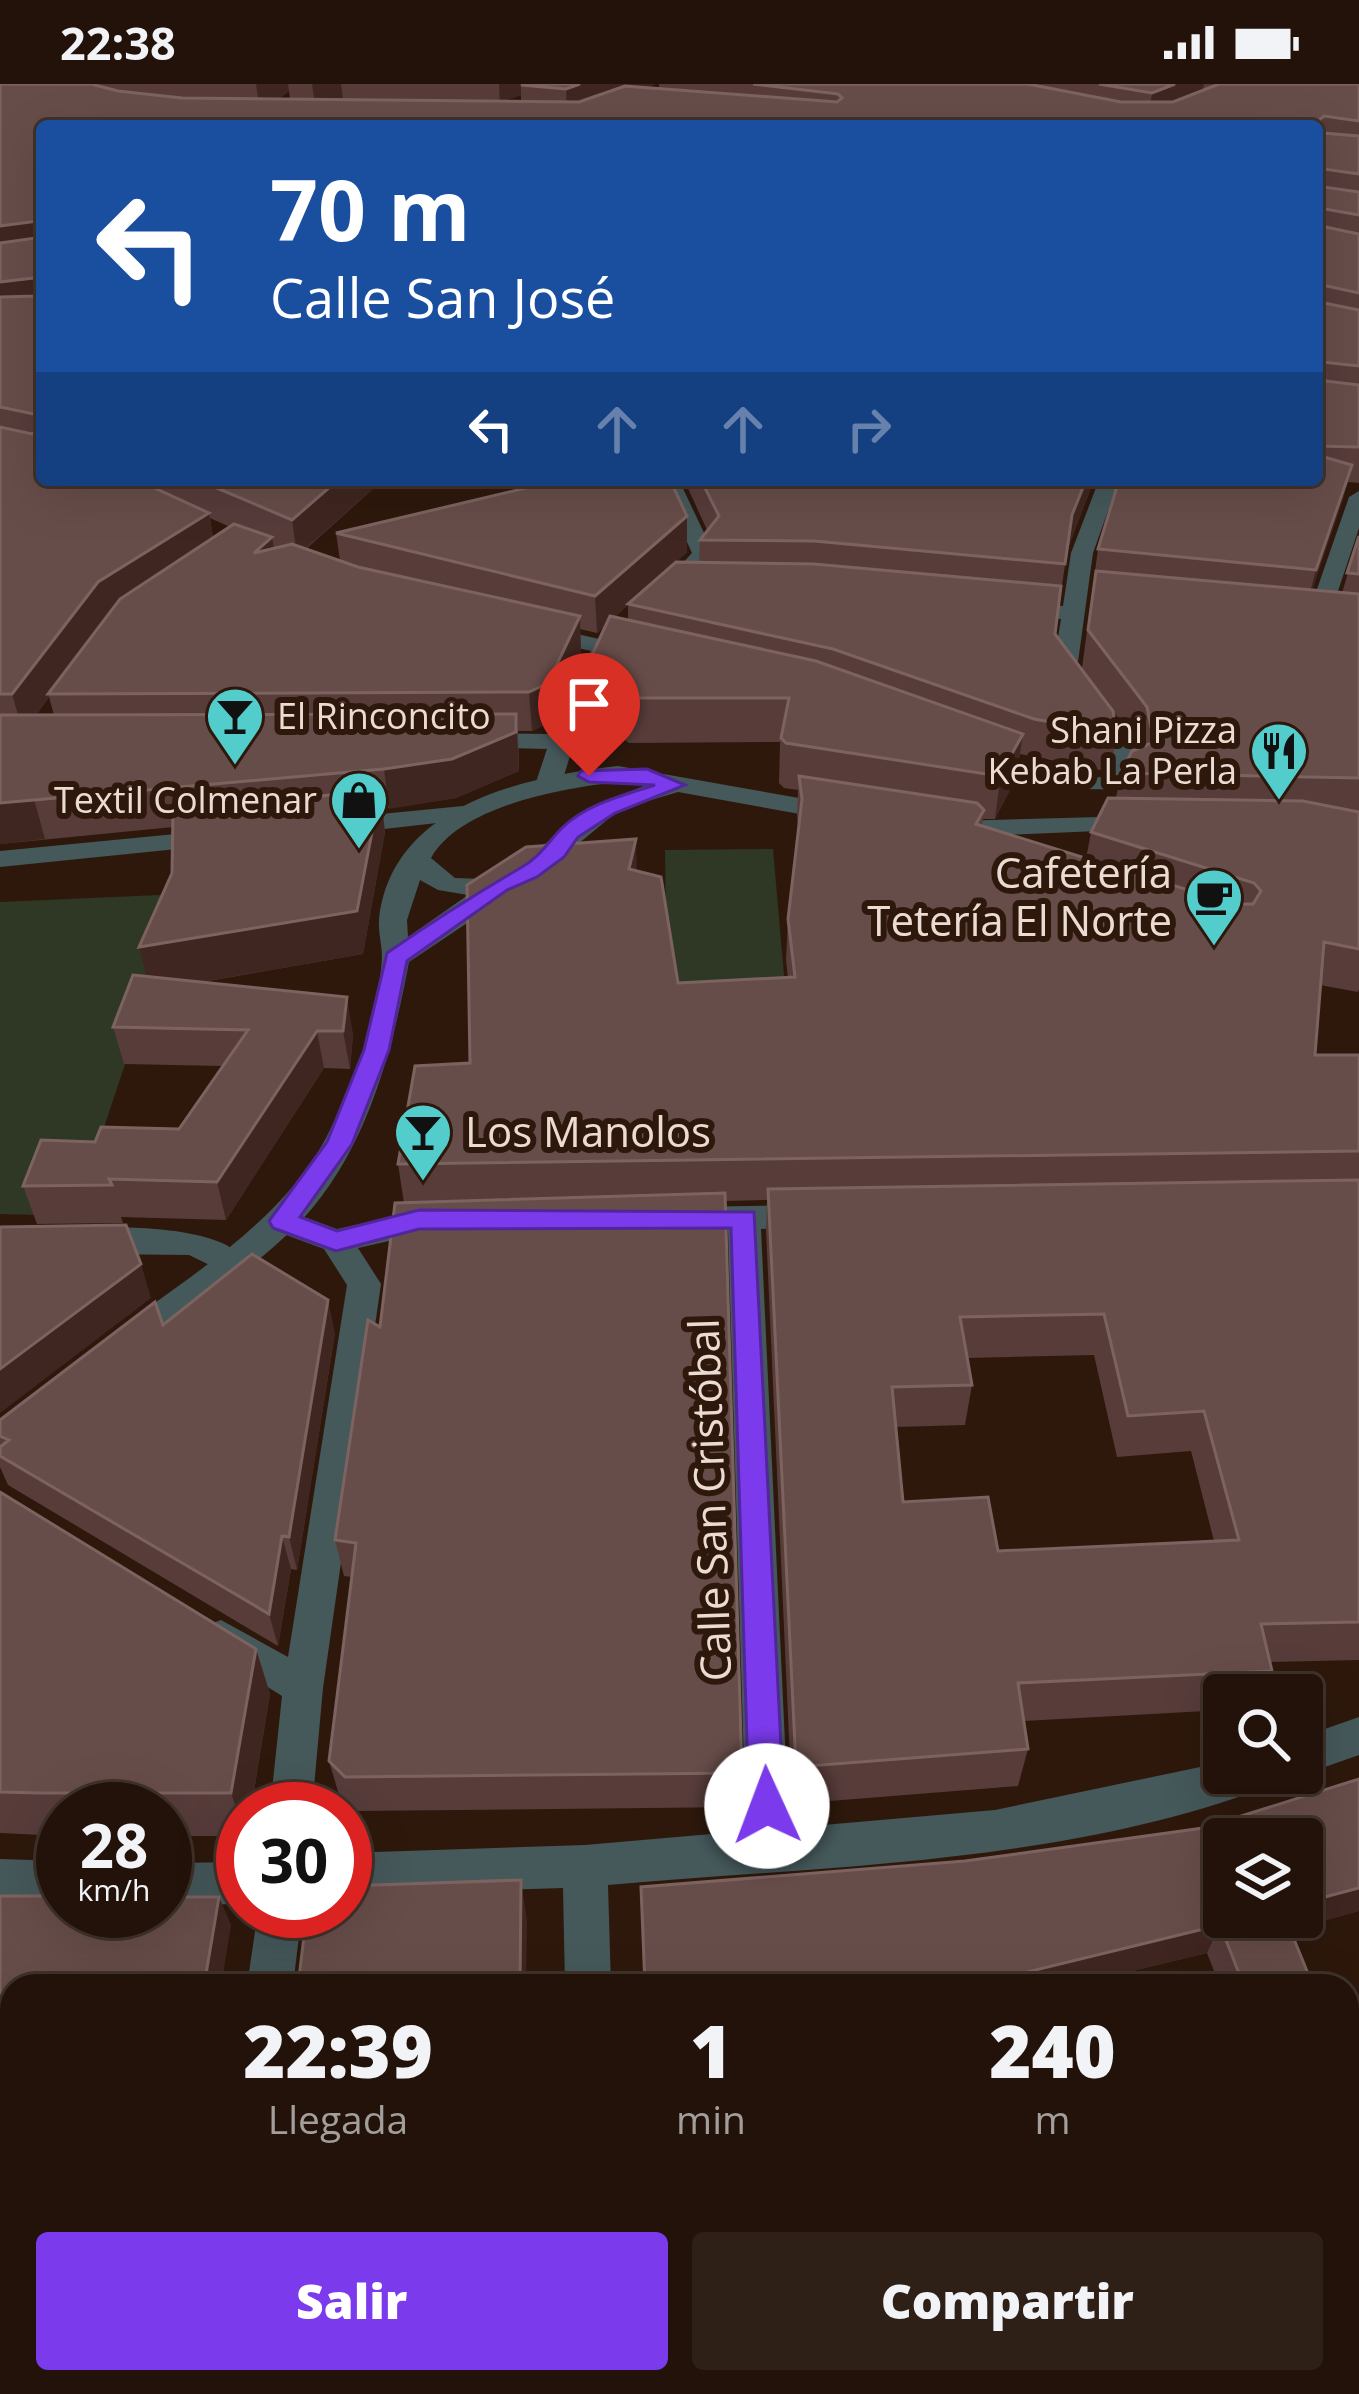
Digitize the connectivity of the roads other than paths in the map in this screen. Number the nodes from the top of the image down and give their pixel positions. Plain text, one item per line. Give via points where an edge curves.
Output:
1 (672, 486) edge
2 (1107, 486) edge
3 (1352, 493) edge
4 (674, 587) junction
5 (712, 587) edge
6 (1083, 602) junction
7 (991, 606) edge
8 (1317, 618) edge
9 (517, 627) edge
10 (603, 645) junction
11 (664, 662) edge
12 (444, 741) edge
13 (563, 742) junction
14 (1008, 765) edge
15 (1129, 780) joint
16 (549, 782) junction
17 (675, 785) junction
18 (492, 806) junction
19 (464, 814) junction
20 (856, 816) edge
21 (921, 825) edge
22 (1154, 825) edge
23 (322, 827) edge
24 (570, 832) junction
25 (980, 832) junction
26 (253, 834) edge
27 (418, 858) junction
28 (0, 860) edge
29 (1013, 863) edge
30 (499, 885) junction
31 (396, 958) junction
32 (839, 1216) edge
33 (744, 1218) junction
34 (651, 1219) edge
35 (465, 1220) edge
36 (283, 1221) junction
37 (0, 1241) edge
38 (336, 1241) junction
39 (230, 1263) junction
40 (106, 1358) edge
41 (182, 1613) edge
42 (303, 1688) junction
43 (1359, 1736) edge
44 (1323, 1749) edge
45 (294, 1782) edge
46 (1203, 1789) edge
47 (768, 1851) junction
48 (585, 1866) junction
49 (372, 1873) edge
50 (0, 1880) edge
51 (36, 1881) edge
52 (276, 1938) edge
53 (272, 1974) edge
54 (588, 1974) edge

1 - 4 street via 703,554
2 - 6 street via 1082,554
3 - 8 street
4 - 5 street
4 - 10 street
6 - 7 street
6 - 15 street via 1067,677 1131,760
9 - 10 street
10 - 11 street
10 - 13 street
12 - 13 street
13 - 16 street
14 - 15 lane via 1087,783
16 - 17 street via 618,773
16 - 18 street
17 - 20 street
17 - 24 street via 607,808
18 - 19 street
18 - 24 street via 548,807 566,818
19 - 23 street
19 - 27 street via 429,838
21 - 25 street
22 - 25 street
24 - 30 street via 556,853
25 - 29 street
26 - 28 street
27 - 30 street via 447,886
27 - 31 street via 393,920
30 - 31 street
31 - 36 street via 376,1050 339,1144
32 - 33 street
33 - 34 street
33 - 47 street, Calle San Cristóbal
35 - 38 street via 419,1220
36 - 38 street
36 - 39 street
37 - 39 street via 195,1243
38 - 42 street via 364,1284
39 - 40 street
41 - 42 street
42 - 45 street
43 - 44 street
46 - 47 street via 995,1830
47 - 48 street
48 - 49 street
48 - 54 street
50 - 51 street
52 - 53 street

